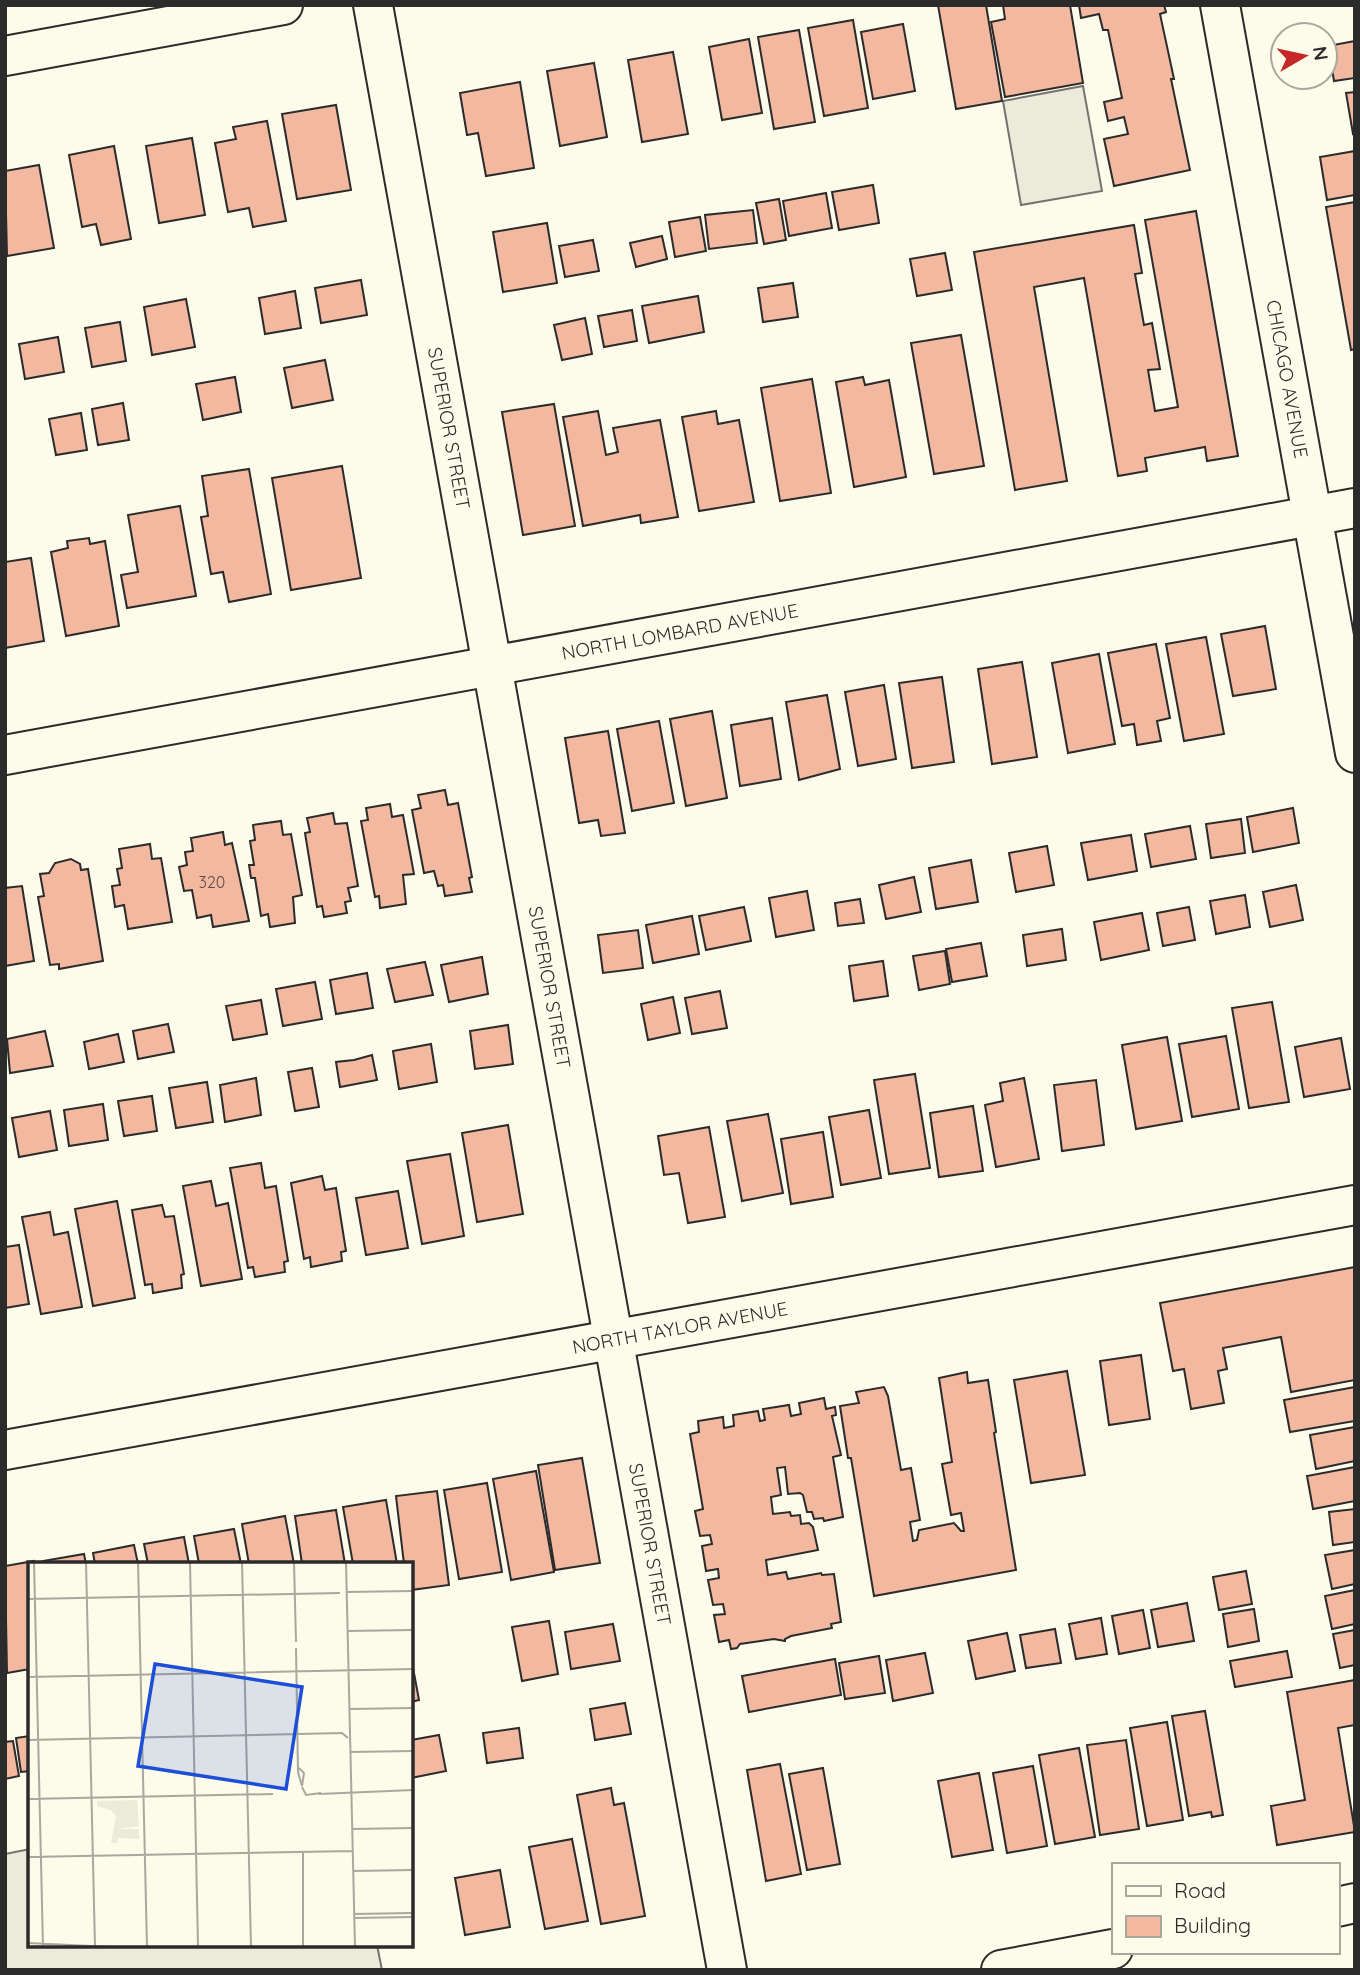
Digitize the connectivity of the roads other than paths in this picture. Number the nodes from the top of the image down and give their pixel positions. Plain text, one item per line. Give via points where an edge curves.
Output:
1 (283, 5) edge
2 (373, 5) edge
3 (1220, 5) edge
4 (5, 56) edge
5 (1355, 509) edge
6 (1312, 517) junction
7 (492, 666) junction
8 (1355, 753) edge
9 (5, 755) edge
10 (1355, 1205) edge
11 (614, 1340) junction
12 (5, 1450) edge
13 (1112, 1949) edge
14 (727, 1970) edge
15 (1001, 1970) edge

1 - 4 street
2 - 7 street, SUPERIOR STREET
3 - 6 street, CHICAGO AVENUE
5 - 6 street, NORTH LOMBARD AVENUE
6 - 7 street, NORTH LOMBARD AVENUE
6 - 8 street, CHICAGO AVENUE
7 - 9 street, NORTH LOMBARD AVENUE
7 - 11 street, SUPERIOR STREET
10 - 11 street, NORTH TAYLOR AVENUE
11 - 12 street, NORTH TAYLOR AVENUE
11 - 14 street, SUPERIOR STREET
13 - 15 street

